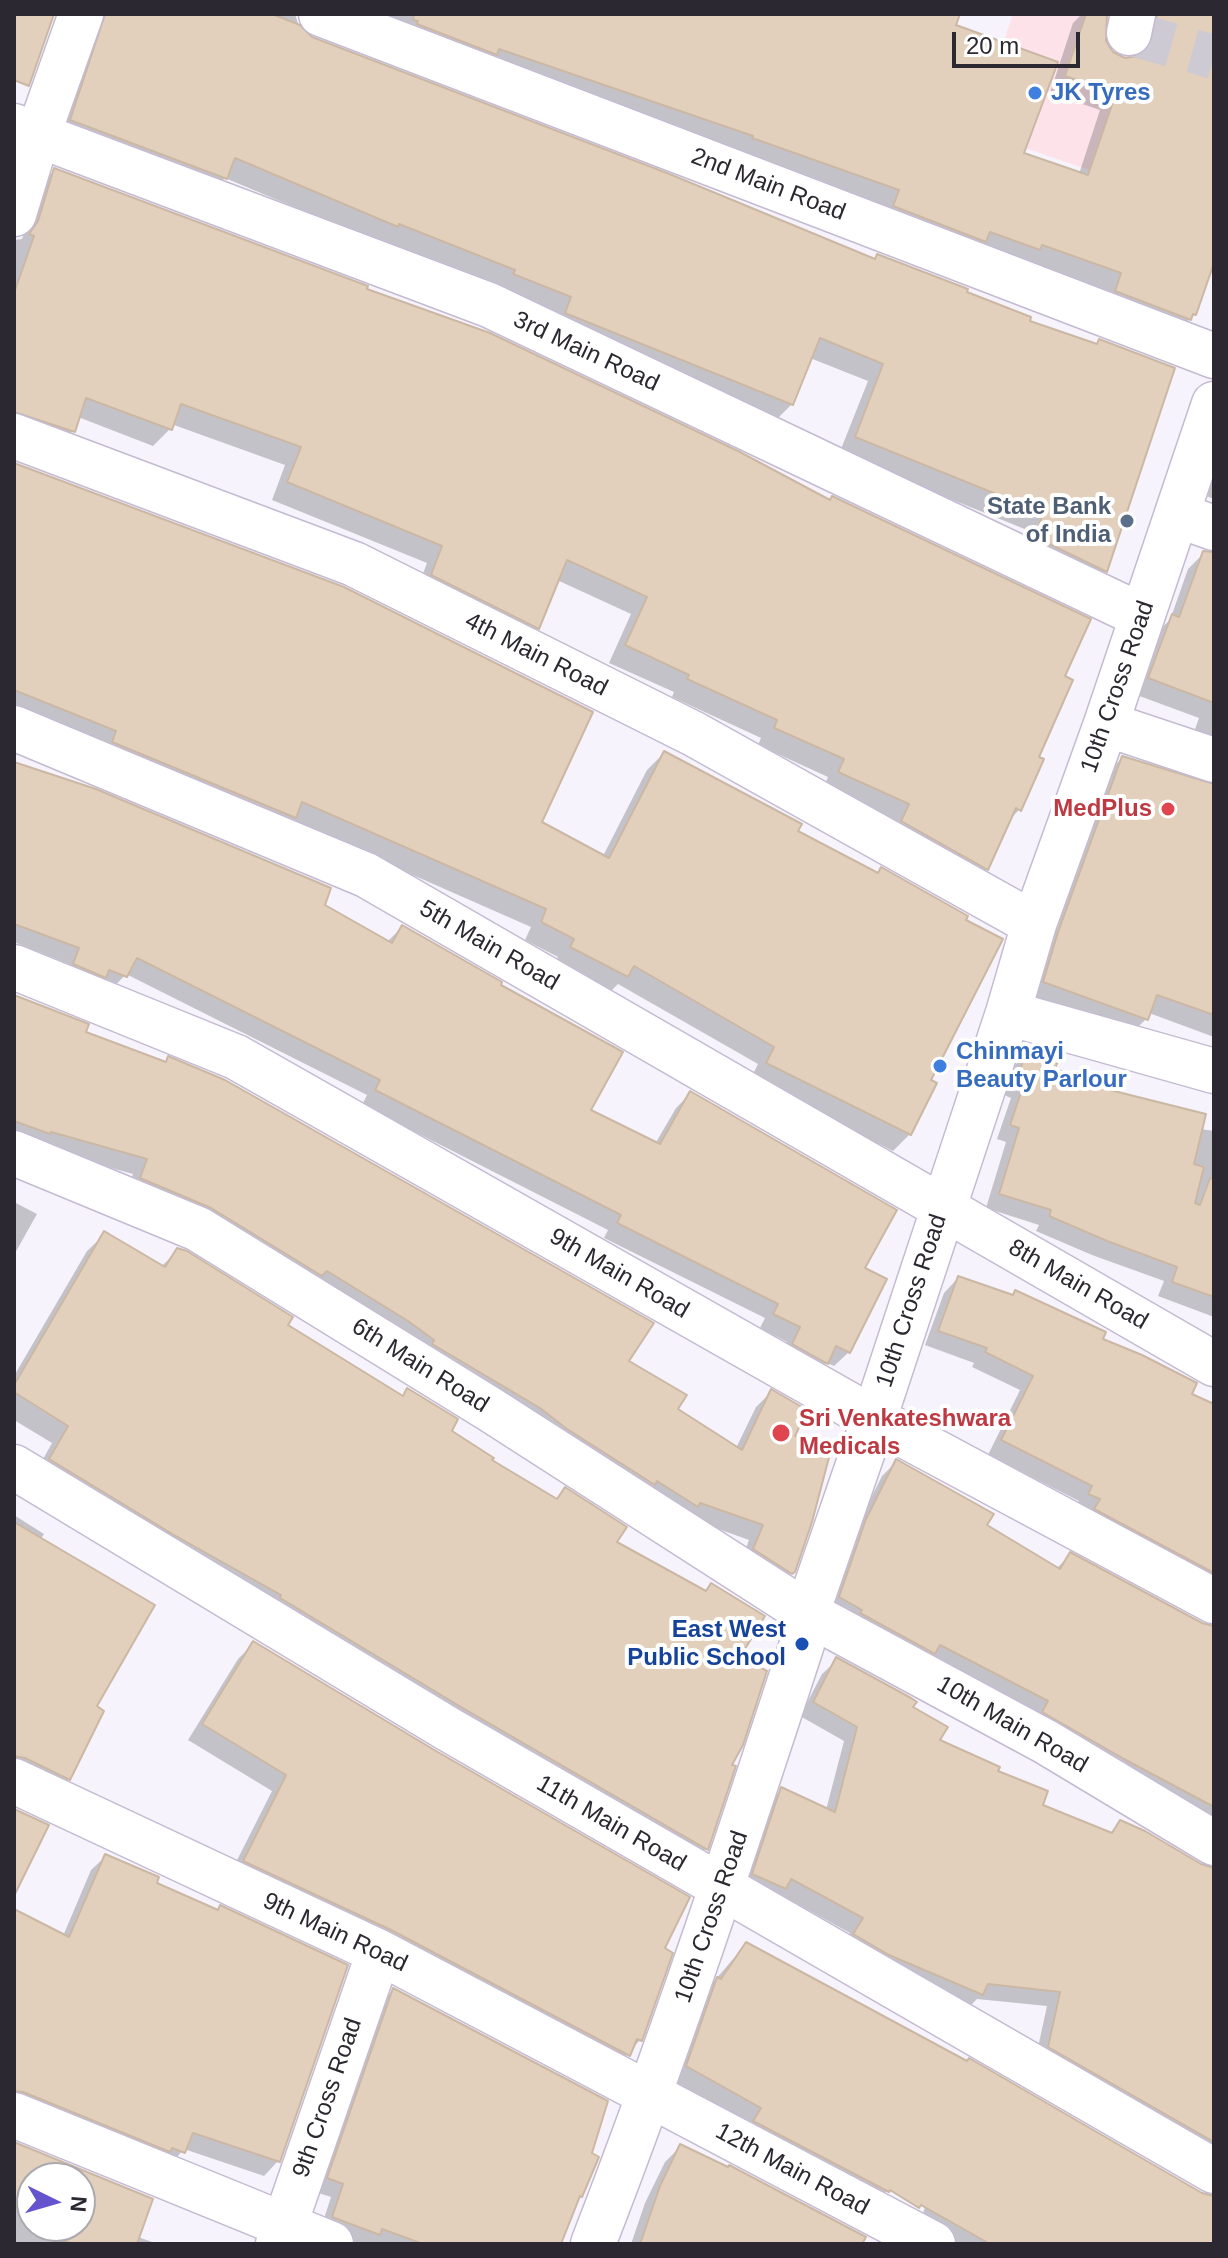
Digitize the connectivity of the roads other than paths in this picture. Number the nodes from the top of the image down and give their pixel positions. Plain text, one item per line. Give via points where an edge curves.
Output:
1 (81, 14) edge
2 (321, 14) edge
3 (26, 130) edge
4 (14, 214) edge
5 (1214, 356) edge
6 (1214, 404) edge
7 (14, 436) edge
8 (1196, 522) edge
9 (1142, 616) junction
10 (1106, 724) junction
11 (14, 728) edge
12 (1214, 760) edge
13 (1034, 924) junction
14 (14, 967) edge
15 (1008, 1013) junction
16 (1214, 1071) edge
17 (14, 1153) edge
18 (942, 1206) junction
19 (1214, 1364) edge
20 (874, 1419) junction
21 (14, 1467) edge
22 (1214, 1601) edge
23 (807, 1613) junction
24 (14, 1781) edge
25 (1214, 1843) edge
26 (722, 1889) junction
27 (379, 1952) junction
28 (651, 2095) junction
29 (14, 2115) edge
30 (1214, 2171) edge
31 (281, 2235) edge
32 (331, 2244) edge
33 (593, 2244) edge
34 (933, 2244) edge

1 - 3 street
2 - 5 street, 2nd Main Road
3 - 4 street
3 - 9 street, 3rd Main Road via 489,305
6 - 8 street, 10th Cross Road
7 - 13 street, 4th Main Road via 354,564 694,734
8 - 9 street, 10th Cross Road
9 - 10 street, 10th Cross Road
10 - 12 street
10 - 13 street, 10th Cross Road
11 - 18 street, 5th Main Road via 366,875
13 - 15 street, 10th Cross Road
14 - 20 street, 9th Main Road via 236,1057
15 - 16 street
15 - 18 street, 10th Cross Road
17 - 23 street, 6th Main Road via 198,1229
18 - 19 street, 8th Main Road
18 - 20 street, 10th Cross Road
20 - 22 street, 9th Main Road
20 - 23 street, 10th Cross Road
21 - 26 street, 11th Main Road
23 - 25 street, 10th Main Road via 1046,1742
23 - 26 street, 10th Cross Road via 802,1644
24 - 27 street, 9th Main Road
26 - 28 street, 10th Cross Road
26 - 30 street, 11th Main Road
27 - 28 street, 9th Main Road
27 - 31 street, 9th Cross Road
28 - 33 street, 10th Cross Road
28 - 34 street, 12th Main Road
29 - 31 street
31 - 32 street

